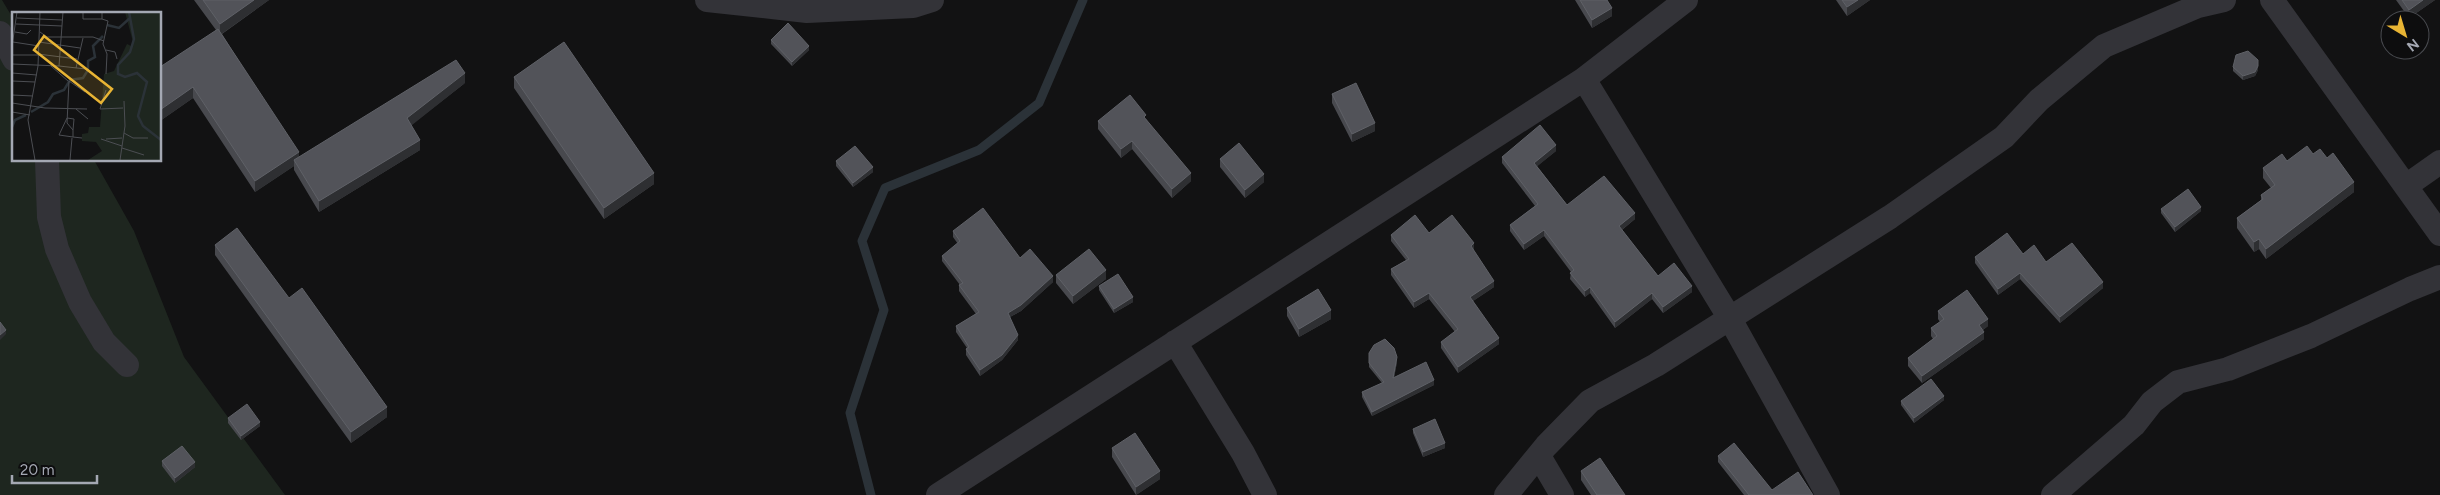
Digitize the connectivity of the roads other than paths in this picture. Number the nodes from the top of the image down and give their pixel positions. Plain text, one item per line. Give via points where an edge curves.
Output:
1 (707, 0) edge
2 (932, 0) edge
3 (1686, 0) edge
4 (2224, 0) edge
5 (2272, 0) edge
6 (0, 33) edge
7 (12, 55) edge
8 (1584, 79) junction
9 (47, 161) edge
10 (2440, 162) edge
11 (2406, 186) junction
12 (2440, 234) edge
13 (2440, 277) edge
14 (1729, 317) junction
15 (1176, 342) junction
16 (127, 365) dead end
17 (1538, 456) junction
18 (938, 495) edge
19 (1265, 495) edge
20 (1506, 495) edge
21 (1562, 495) edge
22 (1828, 495) edge
23 (2052, 495) edge

1 - 2 street via 807,11 914,6
3 - 8 street
4 - 14 street via 2198,6 2104,46 2039,100 2004,137 1890,217
5 - 11 street
6 - 7 street
8 - 14 street
8 - 15 street
9 - 16 street via 49,217 57,249 80,302 104,342
10 - 11 street
11 - 12 street
13 - 23 street via 2311,336 2228,368 2178,382
14 - 17 street via 1656,365 1590,401
14 - 22 street
15 - 18 street
15 - 19 street
17 - 20 street
17 - 21 street

